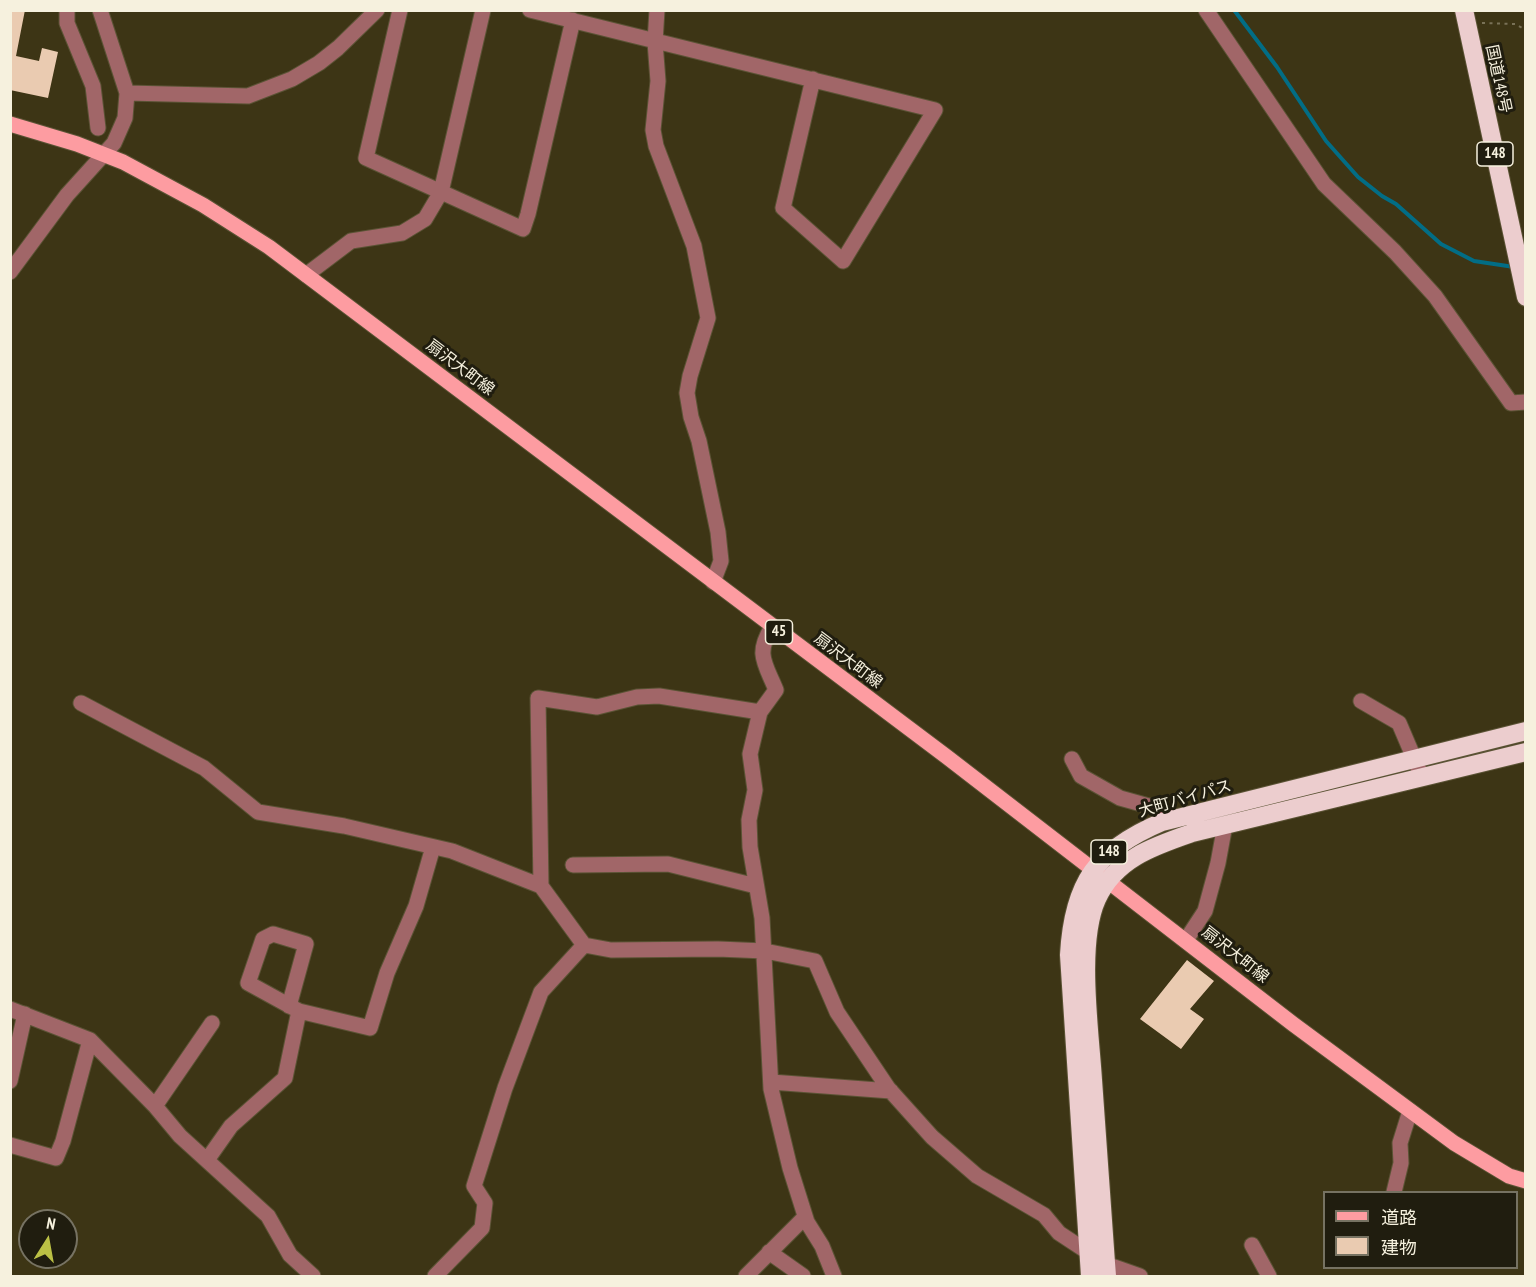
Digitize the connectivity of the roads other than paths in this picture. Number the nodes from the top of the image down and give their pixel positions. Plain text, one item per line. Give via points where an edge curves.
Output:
1 (68, 10) edge
2 (100, 10) edge
3 (377, 10) edge
4 (400, 10) edge
5 (483, 10) edge
6 (530, 10) edge
7 (657, 10) edge
8 (1206, 10) edge
9 (1465, 17) edge
10 (573, 20) junction
11 (655, 42) junction
12 (813, 79) junction
13 (127, 93) junction
14 (10, 124) edge
15 (98, 128) dead end
16 (105, 154) junction
17 (441, 192) junction
18 (10, 272) edge
19 (306, 275) junction
20 (1526, 297) edge
21 (1526, 402) edge
22 (713, 582) junction
23 (772, 627) junction
24 (1361, 701) dead end
25 (81, 703) dead end
26 (760, 712) junction
27 (1526, 731) edge
28 (1526, 752) edge
29 (1072, 759) dead end
30 (1414, 759) junction
31 (1422, 777) junction
32 (1173, 820) junction
33 (1225, 825) junction
34 (433, 847) junction
35 (573, 865) dead end
36 (1101, 876) junction
37 (541, 886) junction
38 (756, 886) junction
39 (1186, 940) junction
40 (584, 945) junction
41 (765, 951) junction
42 (294, 1008) junction
43 (18, 1012) edge
44 (212, 1023) dead end
45 (90, 1040) junction
46 (10, 1081) edge
47 (771, 1082) junction
48 (891, 1091) junction
49 (156, 1106) junction
50 (1410, 1111) junction
51 (10, 1145) edge
52 (207, 1160) junction
53 (1526, 1181) edge
54 (1394, 1191) edge
55 (805, 1217) junction
56 (1251, 1245) dead end
57 (769, 1252) junction
58 (1089, 1252) junction
59 (1107, 1270) edge
60 (313, 1276) edge
61 (435, 1276) edge
62 (746, 1276) edge
63 (803, 1276) edge
64 (834, 1276) edge
65 (1090, 1276) edge
66 (1140, 1276) edge
67 (1269, 1276) edge

1 - 15 street via 67,23 93,86
2 - 13 street
3 - 13 street via 320,63 248,96
4 - 17 street via 366,158
5 - 17 street
6 - 10 street
7 - 11 street
8 - 21 street via 1324,184 1435,296 1511,403
9 - 20 highway, 国道148号 / 148
10 - 11 street
10 - 17 street via 523,229
11 - 12 street
11 - 22 street via 656,146 694,246 708,318 687,393 718,532 721,561
12 - 12 street via 935,110 843,261 783,208
13 - 16 street via 125,118
14 - 16 main road, 扇沢大町線 / 45
16 - 18 street via 67,195
16 - 19 main road, 扇沢大町線 / 45 via 231,222
17 - 19 street via 424,219 402,233 351,241
19 - 22 main road, 扇沢大町線 / 45
22 - 23 main road, 扇沢大町線 / 45
23 - 26 street via 761,652 776,690
23 - 36 main road, 扇沢大町線 / 45
24 - 30 street via 1399,723
25 - 34 street via 204,768 258,812 344,826
26 - 37 street via 660,696 597,707 538,698
26 - 38 street via 750,754 755,790 749,820 750,847
27 - 30 highway, 大町バイパス / 148
28 - 31 highway, 大町バイパス / 148
29 - 32 street via 1081,776 1120,798 1163,810
30 - 31 street
30 - 32 highway, 大町バイパス / 148
31 - 33 highway, 大町バイパス / 148
32 - 36 highway, 大町バイパス / 148 via 1120,843 1103,858
33 - 36 highway, 大町バイパス / 148 via 1153,846
33 - 39 street via 1204,911
34 - 37 street
34 - 42 street via 416,906 387,974 370,1028
35 - 38 street via 668,864
36 - 39 main road, 扇沢大町線 / 45
36 - 58 highway, 大町バイパス / 148 via 1077,904 1070,954
36 - 59 highway, 大町バイパス / 148 via 1086,949
37 - 40 street
38 - 41 street
39 - 50 main road, 扇沢大町線 / 45
40 - 41 street via 611,950
40 - 61 street via 541,992 521,1040 474,1186 485,1203 482,1228
41 - 47 street
41 - 48 street via 815,961 837,1012
42 - 42 street via 248,983 263,939 273,934 306,944
42 - 52 street via 285,1078 231,1126
43 - 45 street
43 - 46 street
44 - 49 street
45 - 49 street
45 - 51 street via 56,1158
47 - 48 street
47 - 55 street
48 - 58 street via 932,1137 977,1176 1044,1215 1059,1233
49 - 52 street via 180,1136
50 - 53 main road, 扇沢大町線 / 45 via 1454,1143 1509,1176
50 - 54 street via 1400,1143 1401,1163
52 - 60 street via 268,1216 290,1255
55 - 57 street
55 - 64 street
56 - 67 street
57 - 62 street
57 - 63 street
58 - 59 street
58 - 65 highway, 大町バイパス / 148
59 - 66 street

